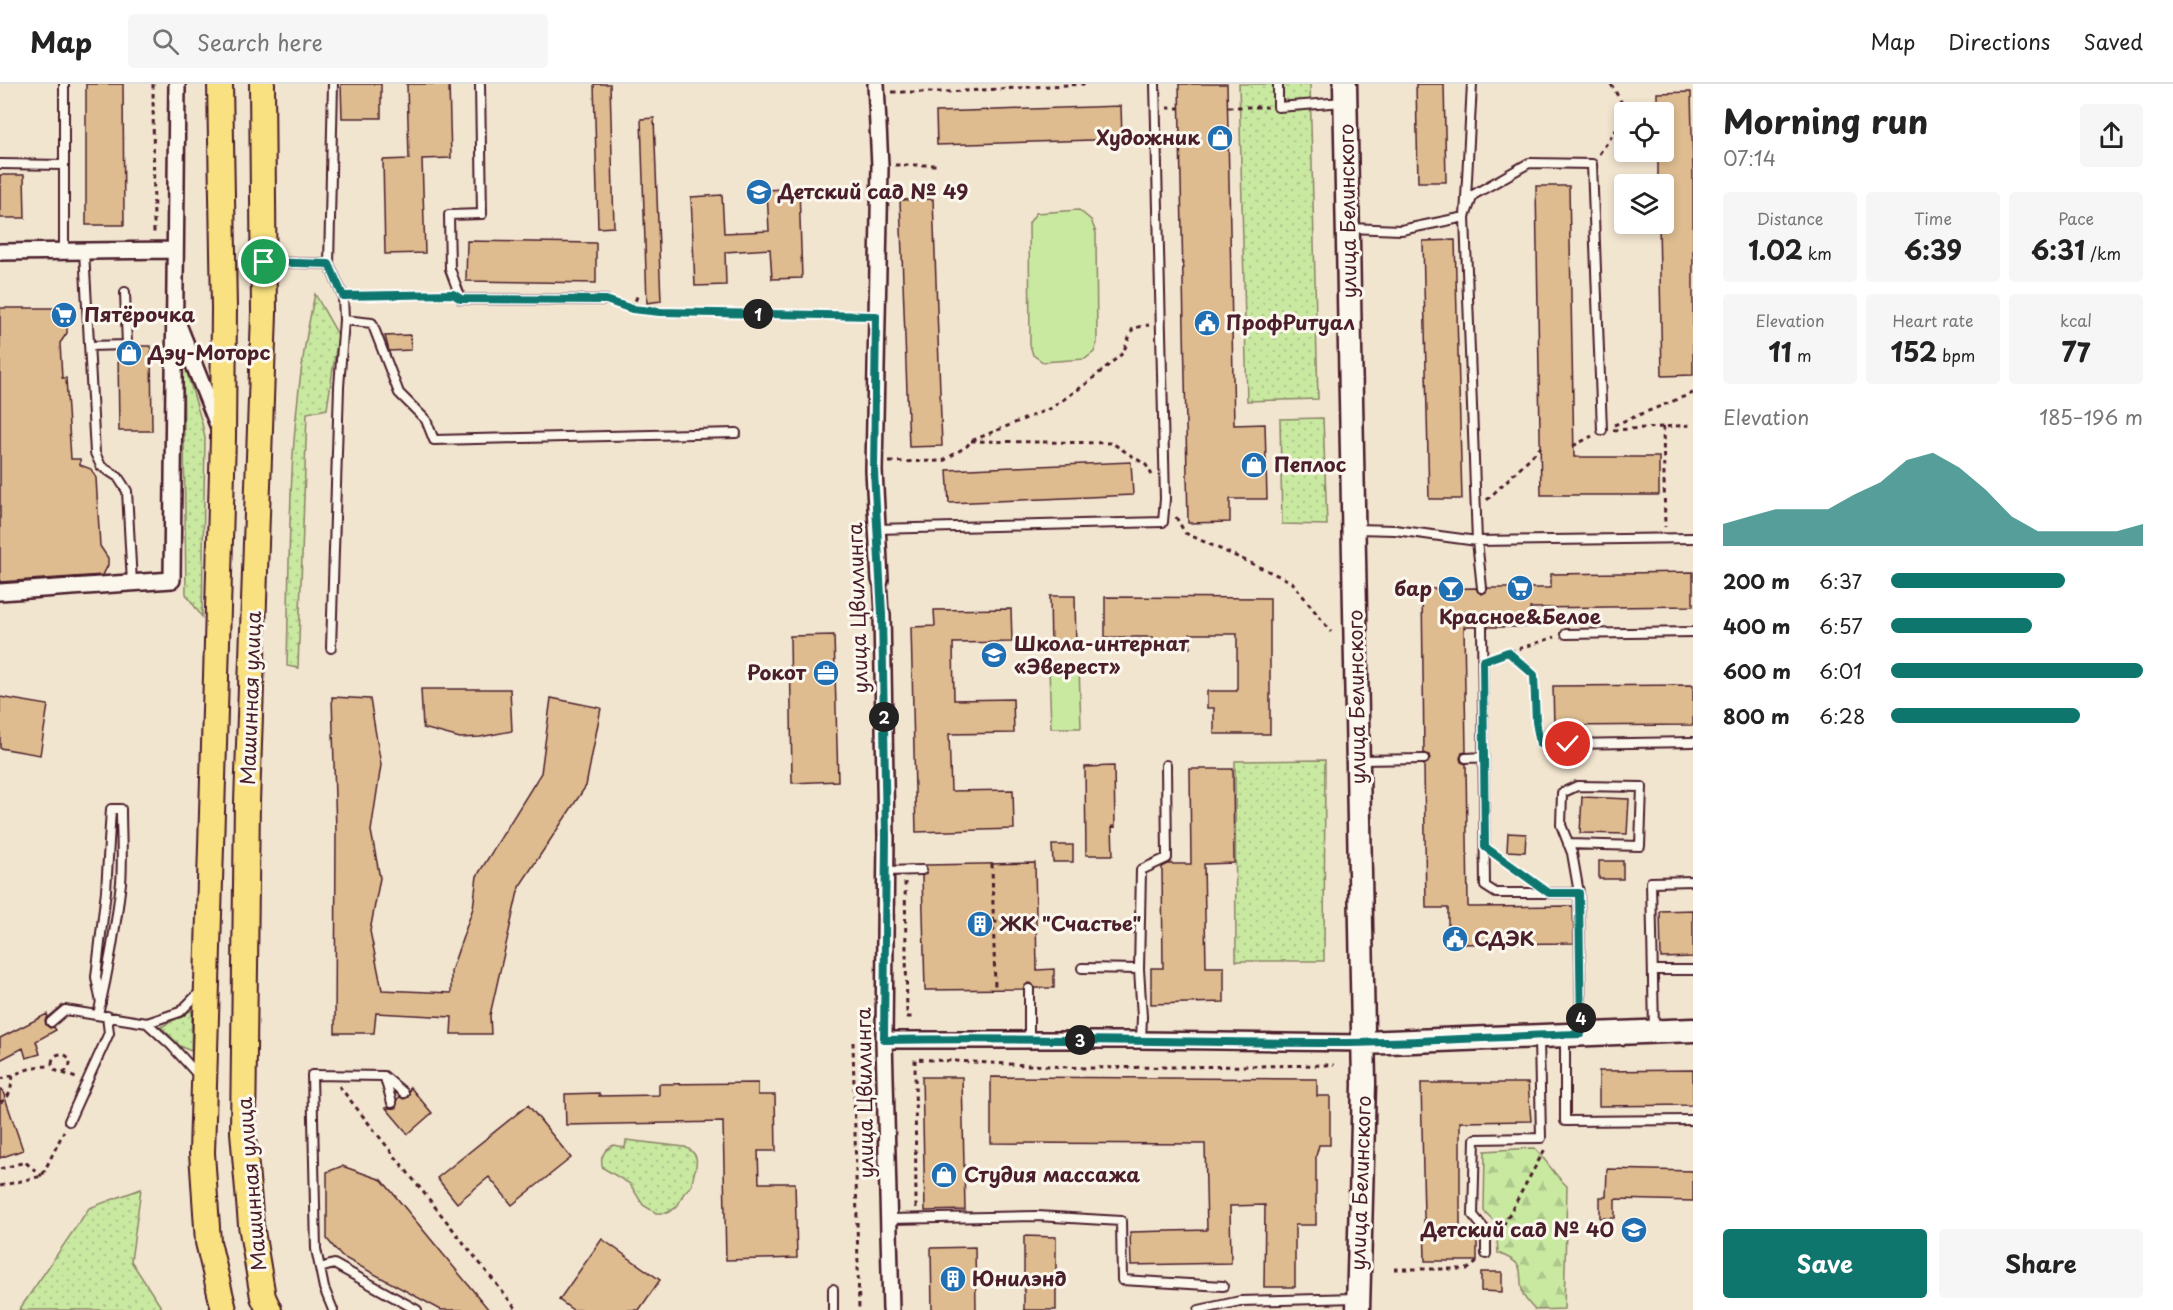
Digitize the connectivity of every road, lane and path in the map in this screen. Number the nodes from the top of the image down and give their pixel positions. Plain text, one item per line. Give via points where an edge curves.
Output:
1 (64, 84) edge
2 (153, 84) edge
3 (177, 84) edge
4 (220, 84) edge
5 (262, 84) edge
6 (333, 84) edge
7 (480, 84) edge
8 (1085, 84) edge
9 (1155, 84) edge
10 (1278, 84) edge
11 (1472, 84) edge
12 (1611, 84) edge
13 (876, 88) edge
14 (1345, 93) edge
15 (1621, 102) edge
16 (1278, 106) junction
17 (1228, 107) dead end
18 (1614, 133) edge
19 (0, 164) edge
20 (1592, 164) junction
21 (64, 165) junction
22 (938, 165) dead end
23 (880, 166) junction
24 (1465, 217) junction
25 (1348, 228) junction
26 (154, 250) junction
27 (176, 250) junction
28 (64, 251) junction
29 (84, 251) junction
30 (0, 252) edge
31 (264, 262) junction
32 (329, 264) junction
33 (126, 292) dead end
34 (638, 294) dead end
35 (343, 296) junction
36 (461, 299) junction
37 (606, 300) joint
38 (632, 309) junction
39 (174, 314) junction
40 (876, 316) junction
41 (344, 320) junction
42 (1159, 323) junction
43 (89, 346) junction
44 (1693, 393) edge
45 (1693, 425) edge
46 (1663, 427) junction
47 (1602, 430) junction
48 (736, 433) dead end
49 (223, 438) junction
50 (971, 441) junction
51 (1573, 446) dead end
52 (1541, 447) dead end
53 (874, 462) junction
54 (1165, 499) junction
55 (1477, 510) junction
56 (876, 529) junction
57 (1354, 529) junction
58 (1693, 538) edge
59 (1665, 539) junction
60 (1477, 541) junction
61 (880, 580) joint
62 (132, 583) junction
63 (1482, 588) dead end
64 (0, 592) edge
65 (882, 614) joint
66 (1482, 627) dead end
67 (1330, 632) dead end
68 (1693, 632) edge
69 (1566, 634) joint
70 (331, 648) dead end
71 (1508, 652) junction
72 (1483, 661) junction
73 (1693, 742) edge
74 (1568, 744) joint
75 (1484, 757) junction
76 (1466, 758) dead end
77 (1424, 759) dead end
78 (1357, 760) junction
79 (1166, 765) dead end
80 (1568, 844) junction
81 (1485, 847) junction
82 (992, 864) dead end
83 (886, 873) junction
84 (905, 875) junction
85 (1693, 881) edge
86 (1549, 893) junction
87 (1579, 893) junction
88 (1036, 922) dead end
89 (993, 924) junction
90 (974, 927) dead end
91 (1082, 968) dead end
92 (1139, 969) junction
93 (1654, 970) junction
94 (1693, 970) edge
95 (206, 986) junction
96 (1029, 988) dead end
97 (994, 989) dead end
98 (101, 1003) junction
99 (103, 1016) junction
100 (912, 1017) dead end
101 (51, 1022) dead end
102 (147, 1023) junction
103 (1693, 1030) edge
104 (1654, 1032) junction
105 (1573, 1034) junction
106 (1539, 1035) junction
107 (884, 1040) junction
108 (1029, 1040) junction
109 (1142, 1040) junction
110 (854, 1042) dead end
111 (1362, 1043) junction
112 (1334, 1065) dead end
113 (52, 1067) junction
114 (60, 1072) junction
115 (330, 1075) junction
116 (13, 1076) junction
117 (384, 1076) junction
118 (72, 1077) dead end
119 (0, 1079) edge
120 (204, 1081) junction
121 (404, 1093) dead end
122 (0, 1102) edge
123 (392, 1103) dead end
124 (1693, 1120) edge
125 (69, 1121) joint
126 (0, 1168) edge
127 (42, 1176) junction
128 (0, 1186) edge
129 (889, 1219) junction
130 (915, 1219) junction
131 (1486, 1254) dead end
132 (320, 1268) junction
133 (1223, 1286) dead end
134 (833, 1288) dead end
135 (1358, 1304) edge
136 (1241, 1306) edge
137 (224, 1310) edge
138 (269, 1310) edge
139 (333, 1310) edge
140 (417, 1310) edge
141 (517, 1310) edge
142 (833, 1310) edge
143 (859, 1310) edge
144 (891, 1310) edge
145 (1199, 1310) edge

1 - 21 lane
2 - 26 path
3 - 27 street
4 - 49 main road, Машинная улица
5 - 31 main road, Машинная улица
6 - 32 lane
7 - 36 lane via 482,214 449,215 450,269
8 - 13 path via 947,92
9 - 42 lane
10 - 16 lane
11 - 24 lane
12 - 15 path
13 - 23 street, улица Цвиллинга
14 - 16 lane
14 - 25 main road, улица Белинского
16 - 17 path
18 - 20 path
19 - 21 lane
20 - 24 lane via 1529,163 1473,195
20 - 47 lane
21 - 28 lane
22 - 23 path
23 - 40 street, улица Цвиллинга
24 - 25 lane via 1401,230
24 - 55 lane
25 - 57 main road, улица Белинского
26 - 27 street
26 - 29 street
27 - 39 street
28 - 29 street
28 - 30 street
29 - 43 lane
31 - 32 lane
31 - 138 main road, Машинная улица via 247,802 243,1132 251,1225 263,1297
32 - 35 lane
33 - 43 lane via 128,345
34 - 38 path
35 - 36 path via 453,294
35 - 41 lane
36 - 37 lane
37 - 38 path
38 - 40 path
39 - 49 street
39 - 62 street via 172,580
40 - 53 street, улица Цвиллинга
41 - 48 lane via 372,323 399,393 426,420 434,440
41 - 70 lane
42 - 50 path via 1133,328 1123,353 1051,408
42 - 54 lane
43 - 62 lane via 95,453 101,466 118,477 127,491
44 - 47 path
45 - 46 path
46 - 47 path
46 - 59 path
47 - 51 path
49 - 95 main road, Машинная улица
50 - 53 path via 943,460
50 - 54 path via 1112,443 1146,465
52 - 55 path
53 - 56 street, улица Цвиллинга
54 - 56 lane via 1163,522
54 - 67 path via 1185,533 1292,582
55 - 60 lane
56 - 61 street, улица Цвиллинга
57 - 60 lane
57 - 78 main road, улица Белинского
58 - 59 lane
59 - 60 lane
60 - 63 lane
61 - 65 street, улица Цвиллинга
62 - 64 street
65 - 83 street, улица Цвиллинга
66 - 72 lane
68 - 69 lane
69 - 71 path
71 - 72 path
71 - 74 path via 1534,675 1540,744
72 - 75 lane
73 - 74 lane
75 - 76 lane
75 - 81 lane
77 - 78 lane
78 - 111 main road, улица Белинского
79 - 92 lane via 1167,858 1141,870
80 - 80 lane via 1561,825 1562,793 1577,786 1642,787 1640,846
80 - 87 lane
81 - 86 path
81 - 86 lane via 1485,886 1496,892
82 - 89 path
83 - 84 lane
83 - 84 lane via 922,873
83 - 107 street, улица Цвиллинга
84 - 100 path via 908,1017
85 - 93 lane via 1651,882
86 - 87 lane
87 - 105 lane
88 - 89 path
89 - 90 path
89 - 97 path
91 - 92 lane
92 - 109 lane
93 - 94 lane
93 - 104 lane
95 - 102 lane via 180,1012
95 - 120 main road, Машинная улица
96 - 108 lane
98 - 98 lane via 121,881 121,809 111,809 96,977
98 - 99 lane
99 - 101 lane via 64,1010
99 - 102 lane
99 - 125 lane via 109,1033
102 - 120 lane
103 - 104 main road
104 - 105 main road
105 - 106 main road
105 - 124 lane via 1565,1120
106 - 111 main road
106 - 131 lane via 1541,1138 1475,1139 1473,1215 1486,1231
107 - 108 street
107 - 129 street, улица Цвиллинга
108 - 109 street
109 - 111 street
110 - 143 path
111 - 135 main road, улица Белинского via 1364,1131
112 - 130 path via 1086,1068 915,1059
113 - 114 path
113 - 114 path via 57,1054 66,1055 69,1068
113 - 116 path via 34,1066
114 - 118 path
115 - 117 lane
115 - 132 lane via 312,1075 316,1249
115 - 141 path
116 - 119 path
116 - 122 path via 10,1095
117 - 121 lane
117 - 123 lane
120 - 137 main road, Машинная улица via 202,1153 208,1242
125 - 127 path
126 - 127 path via 25,1162
127 - 128 path
129 - 130 lane
129 - 144 street, улица Цвиллинга
130 - 133 lane via 1037,1216 1121,1221 1122,1280
132 - 139 lane
132 - 140 lane via 334,1264
134 - 142 lane
135 - 136 lane
136 - 145 lane

